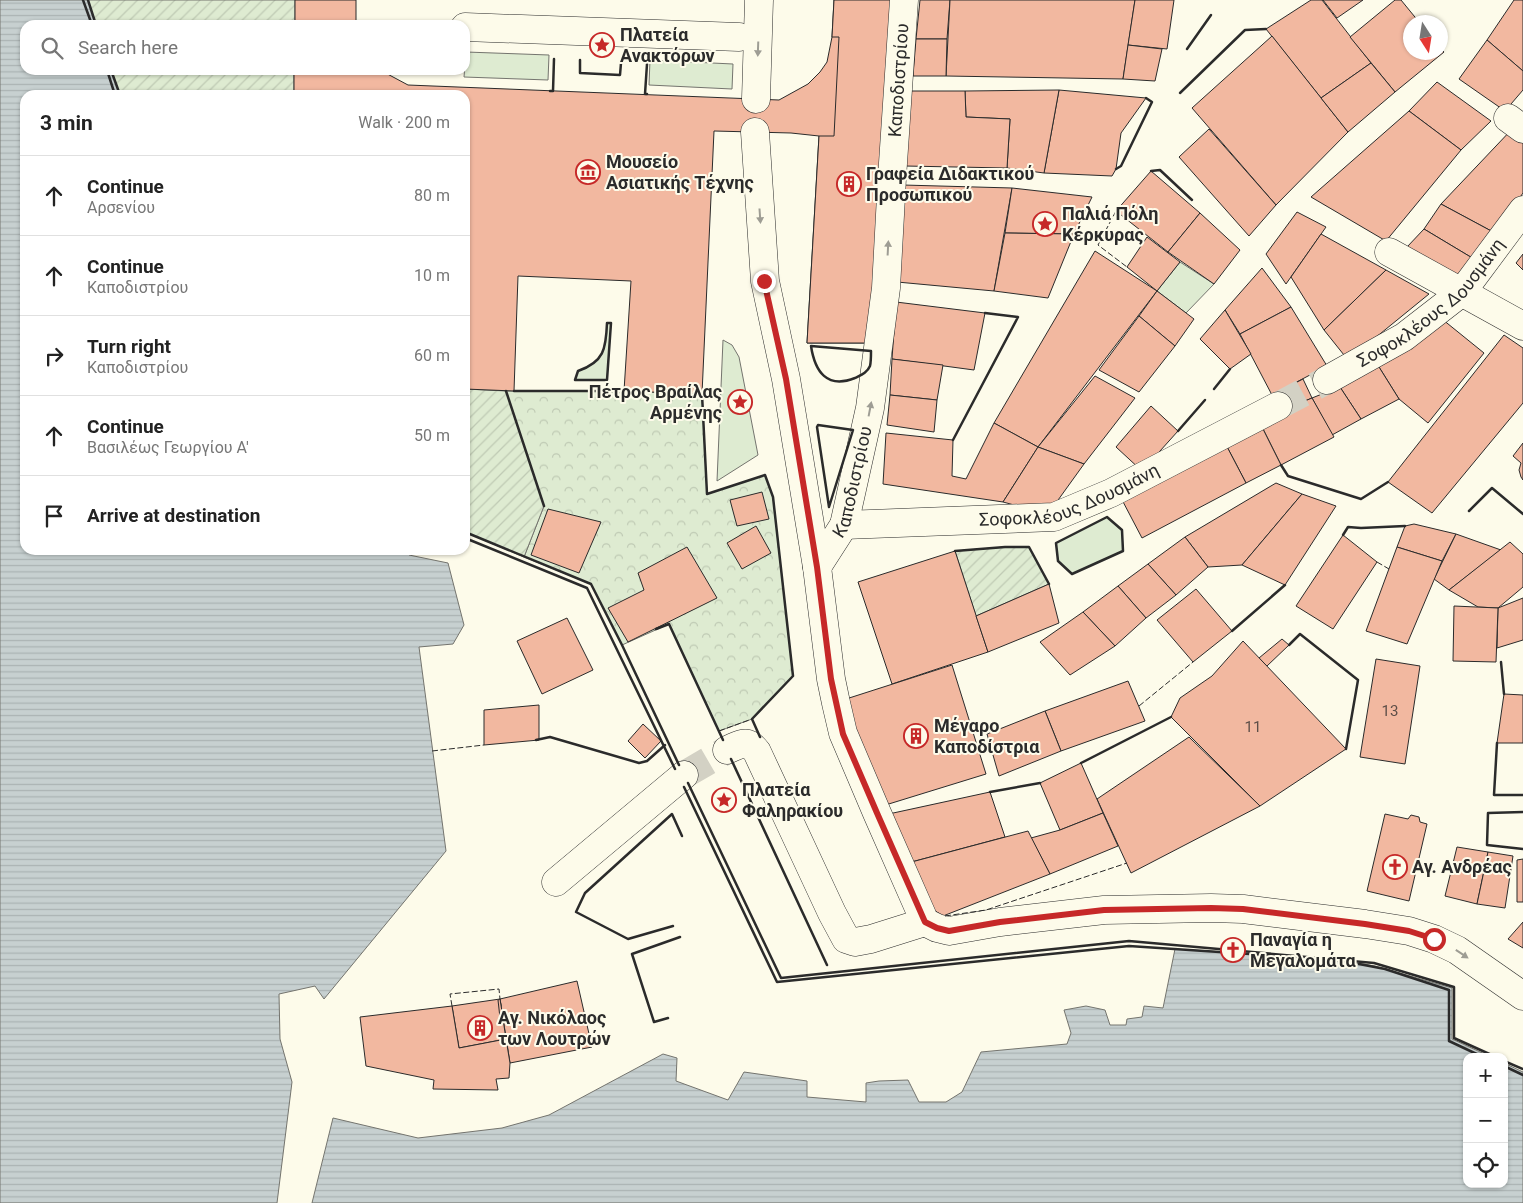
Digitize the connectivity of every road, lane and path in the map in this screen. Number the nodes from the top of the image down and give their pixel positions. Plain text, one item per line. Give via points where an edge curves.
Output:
1 (760, 0) edge
2 (904, 0) edge
3 (470, 28) edge
4 (739, 37) dead end
5 (756, 99) dead end
6 (755, 132) dead end
7 (1523, 210) edge
8 (1389, 252) dead end
9 (1462, 292) junction
10 (1523, 326) edge
11 (1327, 380) tunnel mouth
12 (1278, 406) tunnel mouth
13 (844, 525) junction
14 (817, 567) junction
15 (727, 750) tunnel mouth
16 (684, 774) tunnel mouth
17 (556, 882) dead end
18 (925, 922) junction
19 (1523, 996) edge

1 -> 5 street
13 -> 2 street, Καποδιστρίου via 870,408 886,288
3 - 4 street
6 -> 14 street via 764,281 786,379
7 - 9 street, Σοφοκλέους Δουσμάνη
8 - 9 street
9 - 10 street
9 - 11 street, Σοφοκλέους Δουσμάνη via 1404,337
12 - 13 street, Σοφοκλέους Δουσμάνη via 1111,493 1054,518
13 - 14 street, Καποδιστρίου
14 - 18 street via 831,679 843,734
15 - 18 street via 744,743 752,745 757,752 846,939 855,942 871,939
16 - 17 street
18 -> 19 street via 949,931 1104,910 1211,908 1365,924 1409,931 1434,939 1457,950

